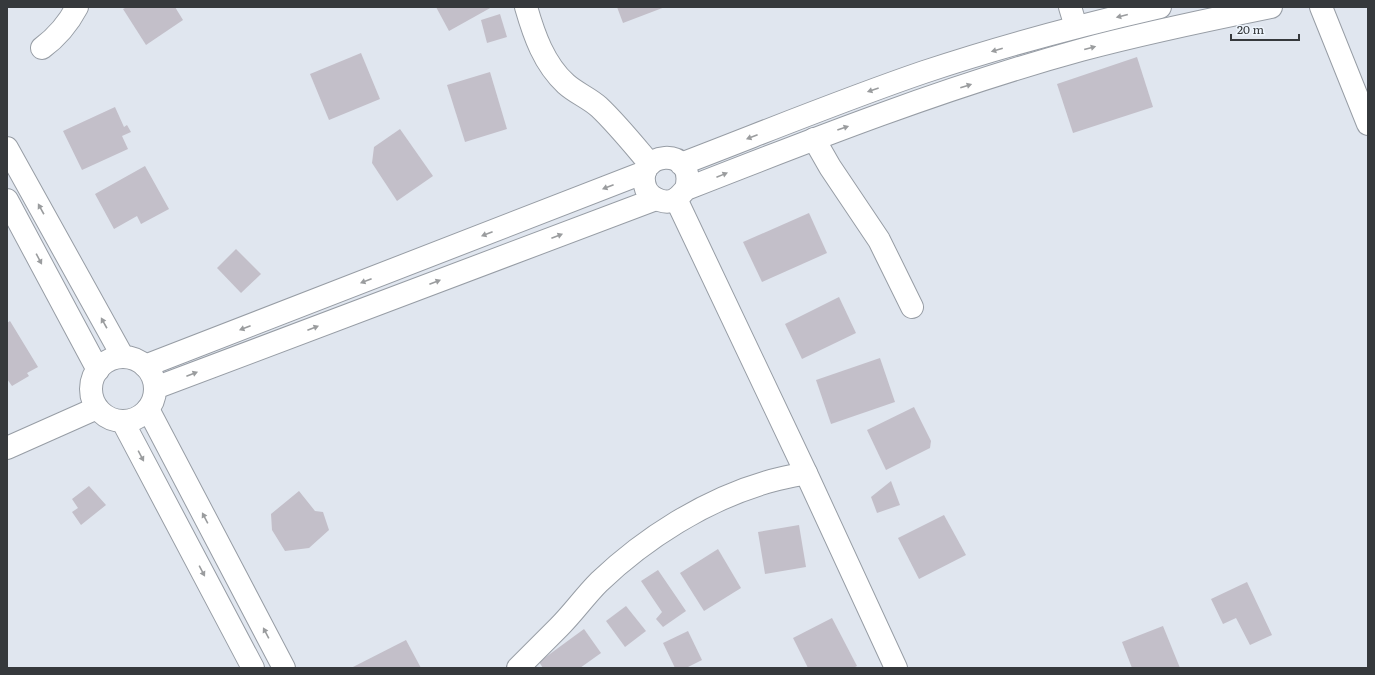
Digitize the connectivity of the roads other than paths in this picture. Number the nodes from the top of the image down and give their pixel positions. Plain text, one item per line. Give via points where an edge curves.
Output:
1 (77, 7) edge
2 (526, 7) edge
3 (1160, 7) edge
4 (1271, 7) edge
5 (1321, 7) edge
6 (1073, 17) edge
7 (1022, 42) junction
8 (42, 48) dead end
9 (1030, 66) junction
10 (1368, 124) edge
11 (814, 139) junction
12 (7, 148) edge
13 (681, 164) junction
14 (647, 168) junction
15 (672, 196) junction
16 (7, 200) edge
17 (912, 307) dead end
18 (123, 357) junction
19 (146, 366) junction
20 (98, 370) junction
21 (155, 388) junction
22 (97, 408) junction
23 (148, 409) junction
24 (122, 422) junction
25 (7, 448) edge
26 (806, 473) junction
27 (253, 668) edge
28 (284, 668) edge
29 (518, 668) edge
30 (896, 668) edge

1 - 8 street via 63,30
2 - 14 street via 537,43 555,72 611,118
3 -> 6 street
9 -> 4 street via 1132,37
5 - 10 street
6 - 7 street
7 - 9 street
7 -> 13 street via 868,92
11 -> 9 street via 922,100
15 -> 11 street
11 - 17 street via 879,240
18 -> 12 street
13 - 14 street via 674,158 666,157 657,159
13 - 15 street via 688,180
14 - 15 street via 644,183 648,192
14 -> 19 street
21 -> 15 street
15 - 26 street
16 -> 20 street
18 - 19 street via 139,361
18 - 20 street via 109,360
19 - 21 street via 154,380
20 - 22 street via 91,388
21 - 23 street via 154,399
22 - 24 street via 112,420
22 - 25 street
23 - 24 street via 141,416
28 -> 23 street
24 -> 27 street
26 - 29 street via 767,482 734,494 692,514 653,538 598,583
26 - 30 street

